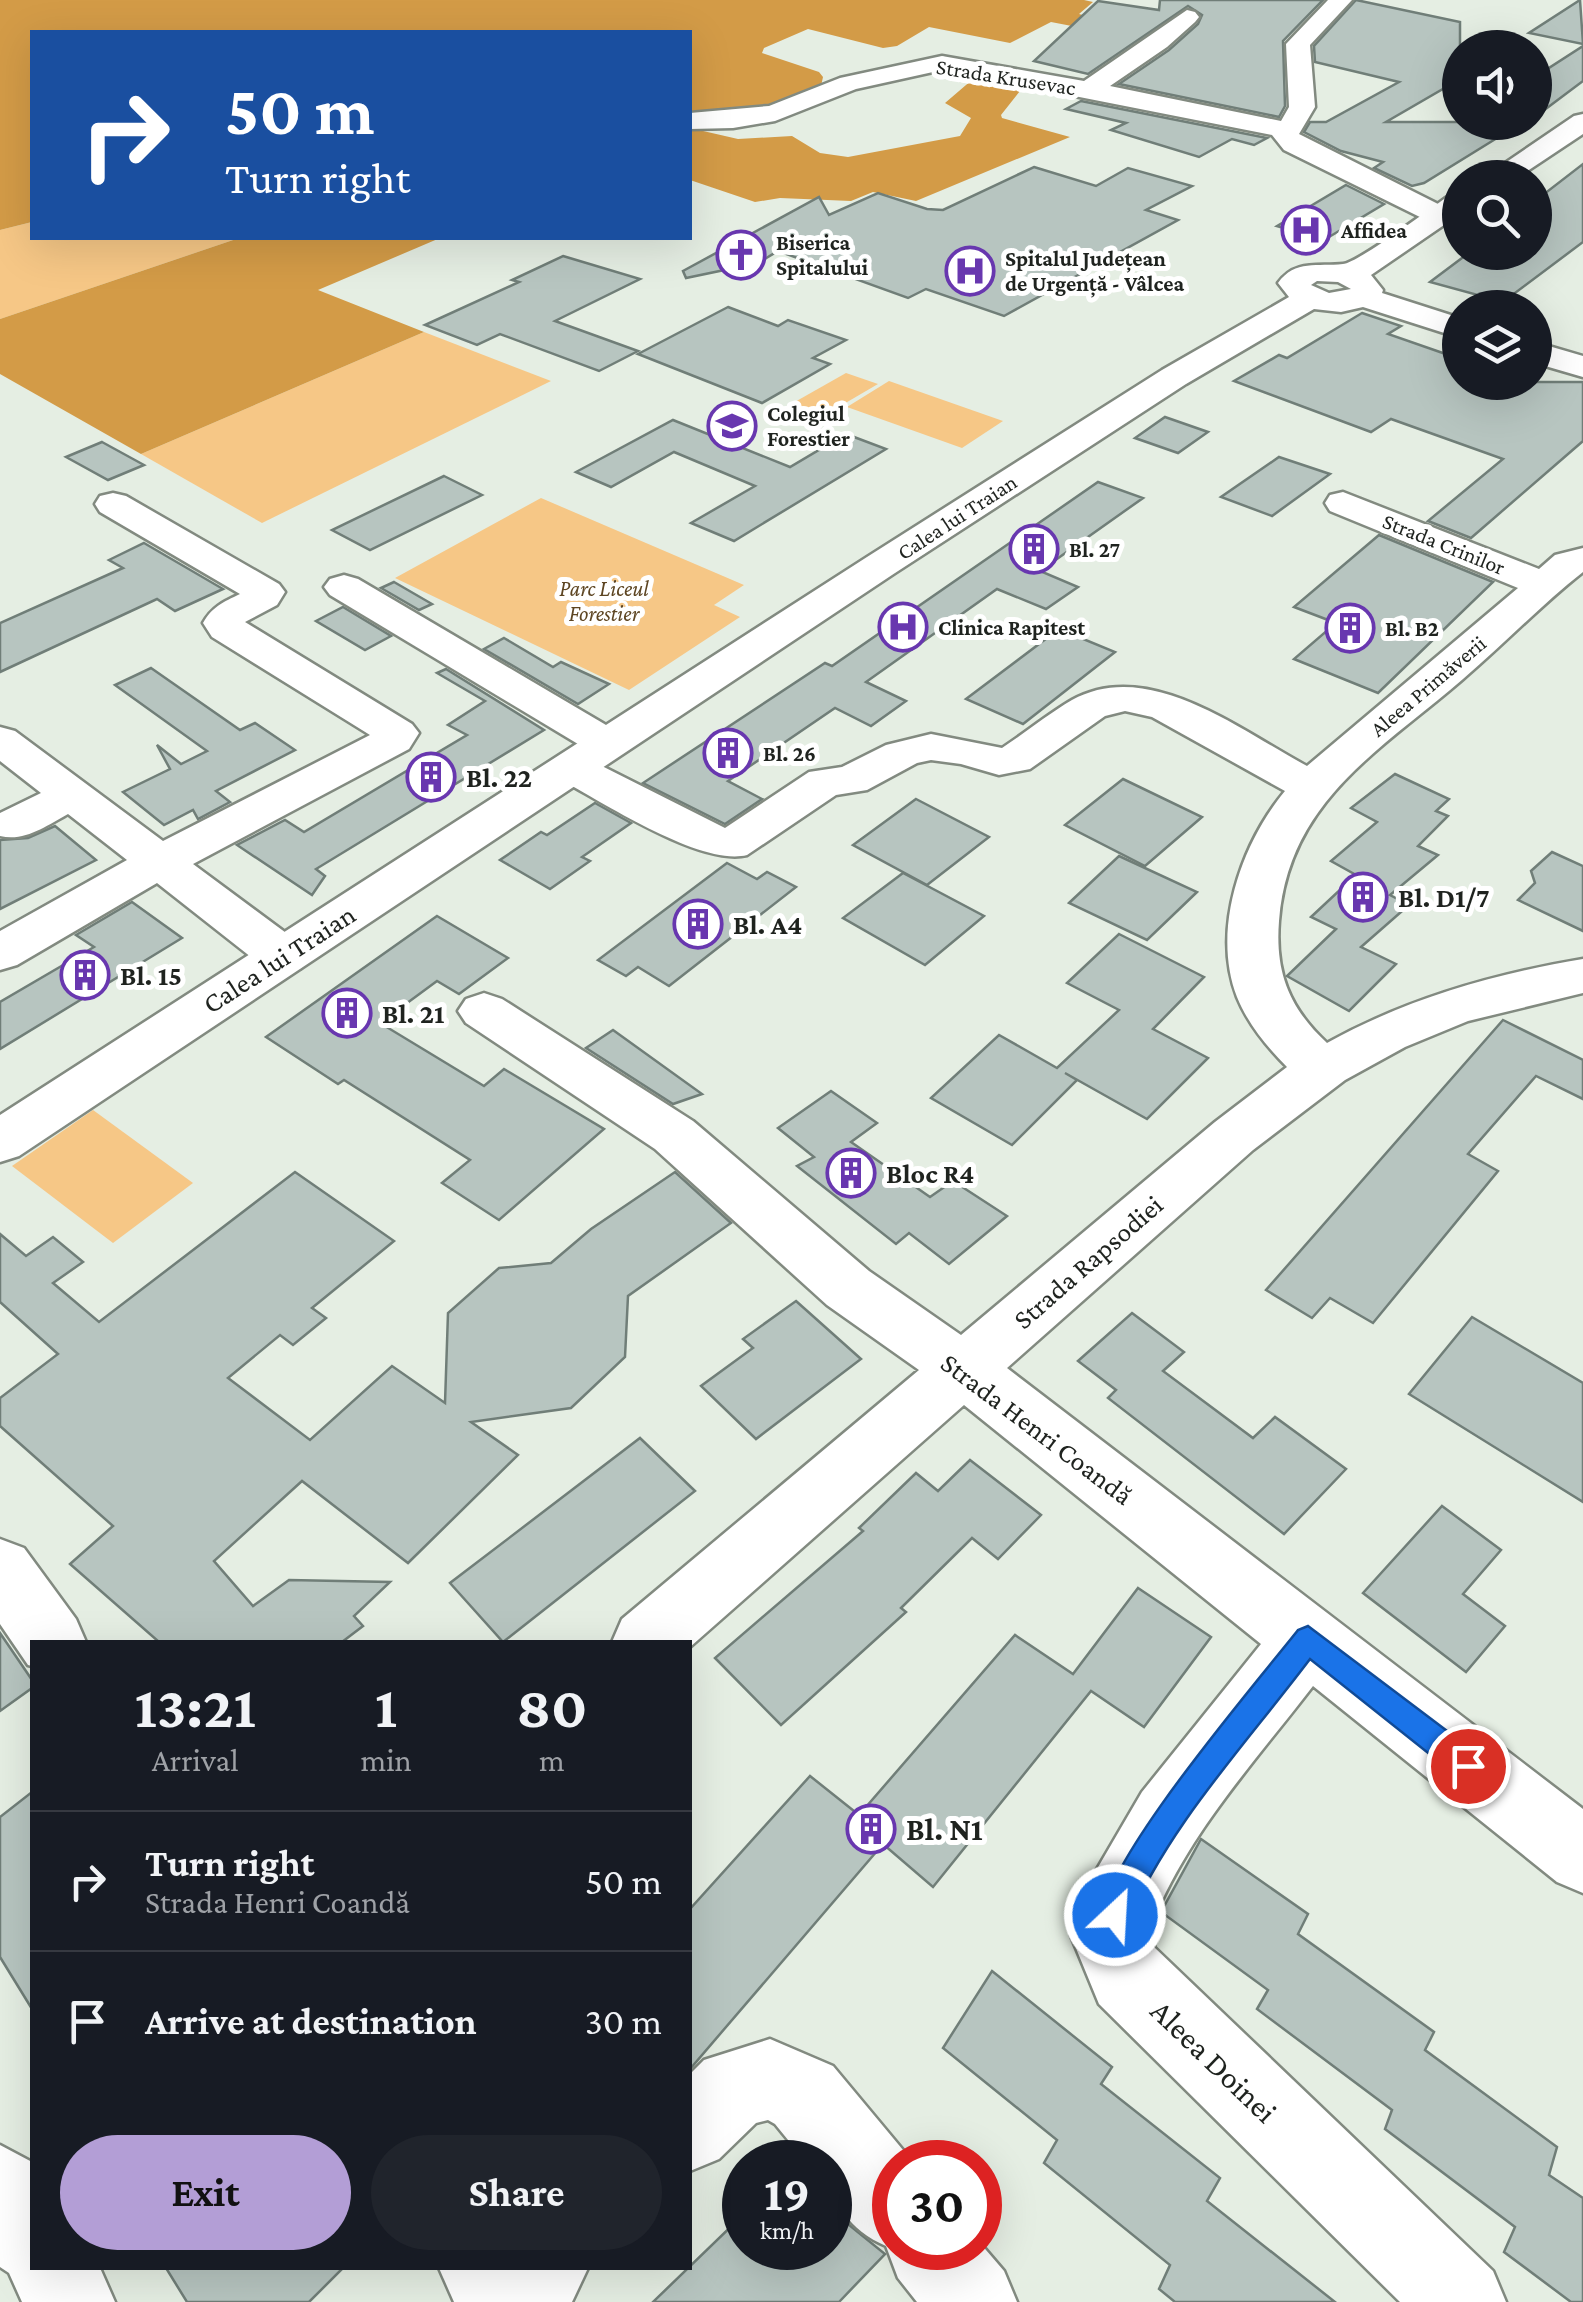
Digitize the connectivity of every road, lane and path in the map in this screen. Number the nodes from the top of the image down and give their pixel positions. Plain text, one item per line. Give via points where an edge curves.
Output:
1 (1341, 0) edge
2 (1187, 17) dead end
3 (1089, 89) junction
4 (692, 121) edge
5 (1583, 122) edge
6 (1287, 130) junction
7 (1525, 160) edge
8 (1442, 205) edge
9 (1442, 214) edge
10 (1356, 286) junction
11 (1442, 321) edge
12 (1552, 357) edge
13 (1583, 367) edge
14 (1343, 503) dead end
15 (113, 504) dead end
16 (1583, 560) edge
17 (1544, 585) junction
18 (344, 587) dead end
19 (0, 740) edge
20 (590, 756) junction
21 (1311, 788) junction
22 (72, 795) junction
23 (13, 825) dead end
24 (159, 862) junction
25 (7, 939) edge
26 (283, 956) junction
27 (1583, 976) edge
28 (484, 1012) dead end
29 (1322, 1069) junction
30 (0, 1142) edge
31 (962, 1369) junction
32 (0, 1569) edge
33 (1308, 1639) junction
34 (51, 1640) edge
35 (648, 1640) edge
36 (1583, 1856) edge
37 (692, 2128) edge
38 (872, 2179) edge
39 (0, 2187) edge
40 (30, 2237) edge
41 (51, 2270) edge
42 (483, 2270) edge
43 (543, 2270) edge
44 (946, 2270) edge
45 (71, 2302) edge
46 (507, 2302) edge
47 (973, 2302) edge
48 (1462, 2302) edge

1 - 6 street via 1298,44 1302,106
2 - 3 street, Strada Krusevac
3 - 4 street, Strada Krusevac via 933,64 849,83 775,113
3 - 6 street
5 - 7 street
6 - 8 street via 1292,144
9 - 10 street
10 - 11 street
10 - 20 street, Calea lui Traian via 1330,272 1302,274 1294,288 1310,298 1174,377
12 - 13 street
14 - 17 street, Strada Crinilor
15 - 24 street via 265,592 227,616 226,628 397,732 394,740
16 - 17 street, Aleea Primăverii via 1568,563
17 - 21 street, Aleea Primăverii
18 - 20 street
19 - 22 street
20 - 21 street via 730,846 825,782 852,780 902,754 931,748 1014,760 1090,707 1125,698 1166,707
20 - 26 street, Calea lui Traian
21 - 29 street, Aleea Primăverii via 1286,821 1268,864 1252,934 1259,988 1283,1032
22 - 23 street
22 - 24 street
24 - 25 street
24 - 26 street
26 - 30 street, Calea lui Traian
27 - 29 street, Strada Rapsodiei via 1422,1016
28 - 31 street, Strada Henri Coandă via 674,1135 848,1288
29 - 31 street, Strada Rapsodiei
31 - 33 street, Strada Henri Coandă
31 - 35 street, Strada Rapsodiei
32 - 34 street
33 - 36 street, Strada Henri Coandă
33 - 48 street, Aleea Doinei via 1157,1836 1122,1894 1109,1936 1127,1976
37 - 38 street via 733,2089 770,2079 804,2095
39 - 40 street
41 - 45 street
42 - 46 street
43 - 46 street
44 - 47 street

